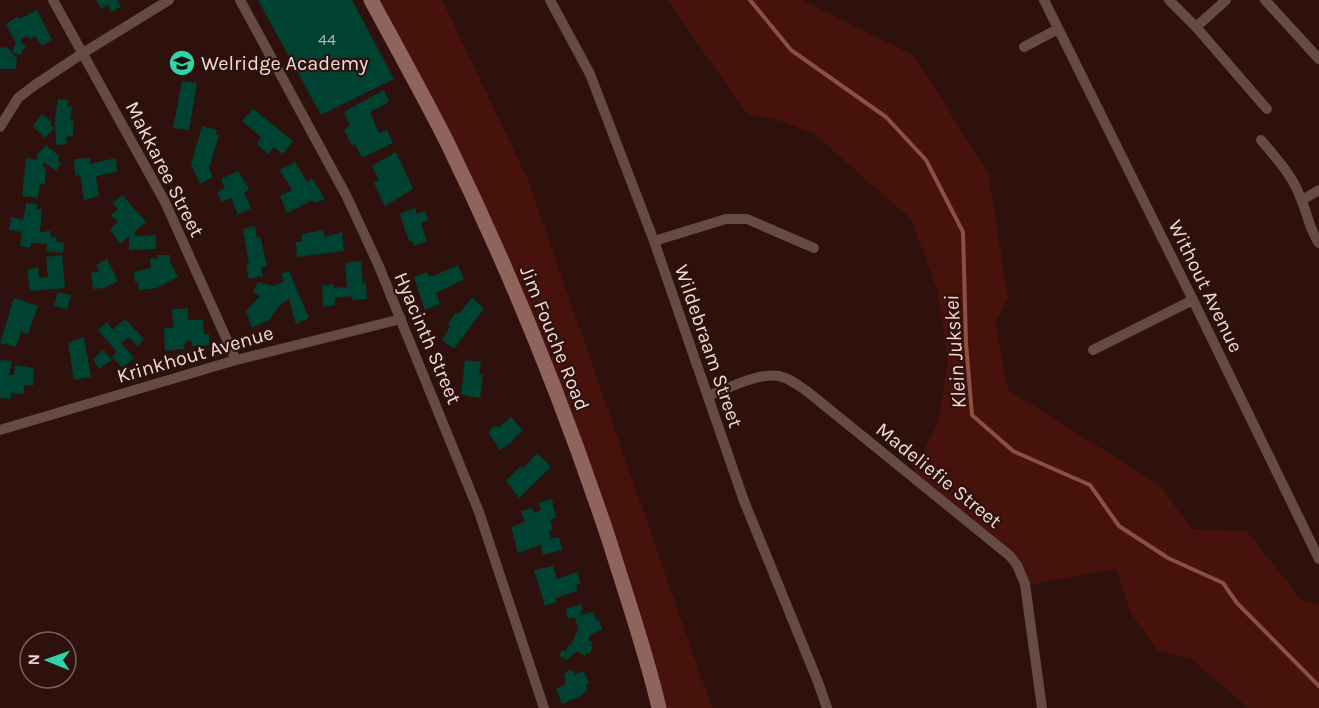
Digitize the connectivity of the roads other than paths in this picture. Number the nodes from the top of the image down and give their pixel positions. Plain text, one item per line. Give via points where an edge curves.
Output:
1 (53, 0) edge
2 (169, 0) edge
3 (240, 0) edge
4 (371, 0) edge
5 (550, 0) edge
6 (1044, 0) edge
7 (1169, 0) edge
8 (1226, 0) edge
9 (1265, 0) edge
10 (1196, 27) junction
11 (1058, 29) junction
12 (1024, 47) dead end
13 (83, 53) junction
14 (1319, 59) edge
15 (1267, 109) dead end
16 (0, 127) edge
17 (1261, 140) dead end
18 (1319, 190) edge
19 (1302, 200) junction
20 (654, 241) junction
21 (1319, 243) edge
22 (814, 248) dead end
23 (1193, 300) junction
24 (401, 319) junction
25 (1093, 350) dead end
26 (236, 360) junction
27 (708, 396) junction
28 (0, 430) edge
29 (1319, 559) edge
30 (543, 708) edge
31 (659, 708) edge
32 (827, 708) edge
33 (1042, 708) edge

1 - 13 street, Makkaree Street
2 - 13 street
3 - 24 street, Hyacinth Street via 347,197
4 - 31 street, Jim Fouche Road via 445,139 564,413 637,627
5 - 20 street, Wildebraam Street via 590,75
6 - 11 street, Without Avenue
7 - 10 street
8 - 10 street
9 - 14 street
10 - 15 street
11 - 12 street
11 - 23 street, Without Avenue
13 - 16 street via 18,98
13 - 26 street, Makkaree Street via 165,202
17 - 19 street via 1293,181
18 - 19 street
19 - 21 street via 1308,225
20 - 22 street via 738,218
20 - 27 street, Wildebraam Street
23 - 25 street
23 - 29 street, Without Avenue
24 - 26 street, Krinkhout Avenue
24 - 30 street, Hyacinth Street via 480,512
26 - 28 street, Krinkhout Avenue
27 - 32 street, Wildebraam Street via 744,501
27 - 33 street, Madeliefie Street via 762,377 777,375 790,380 1010,556 1025,584

